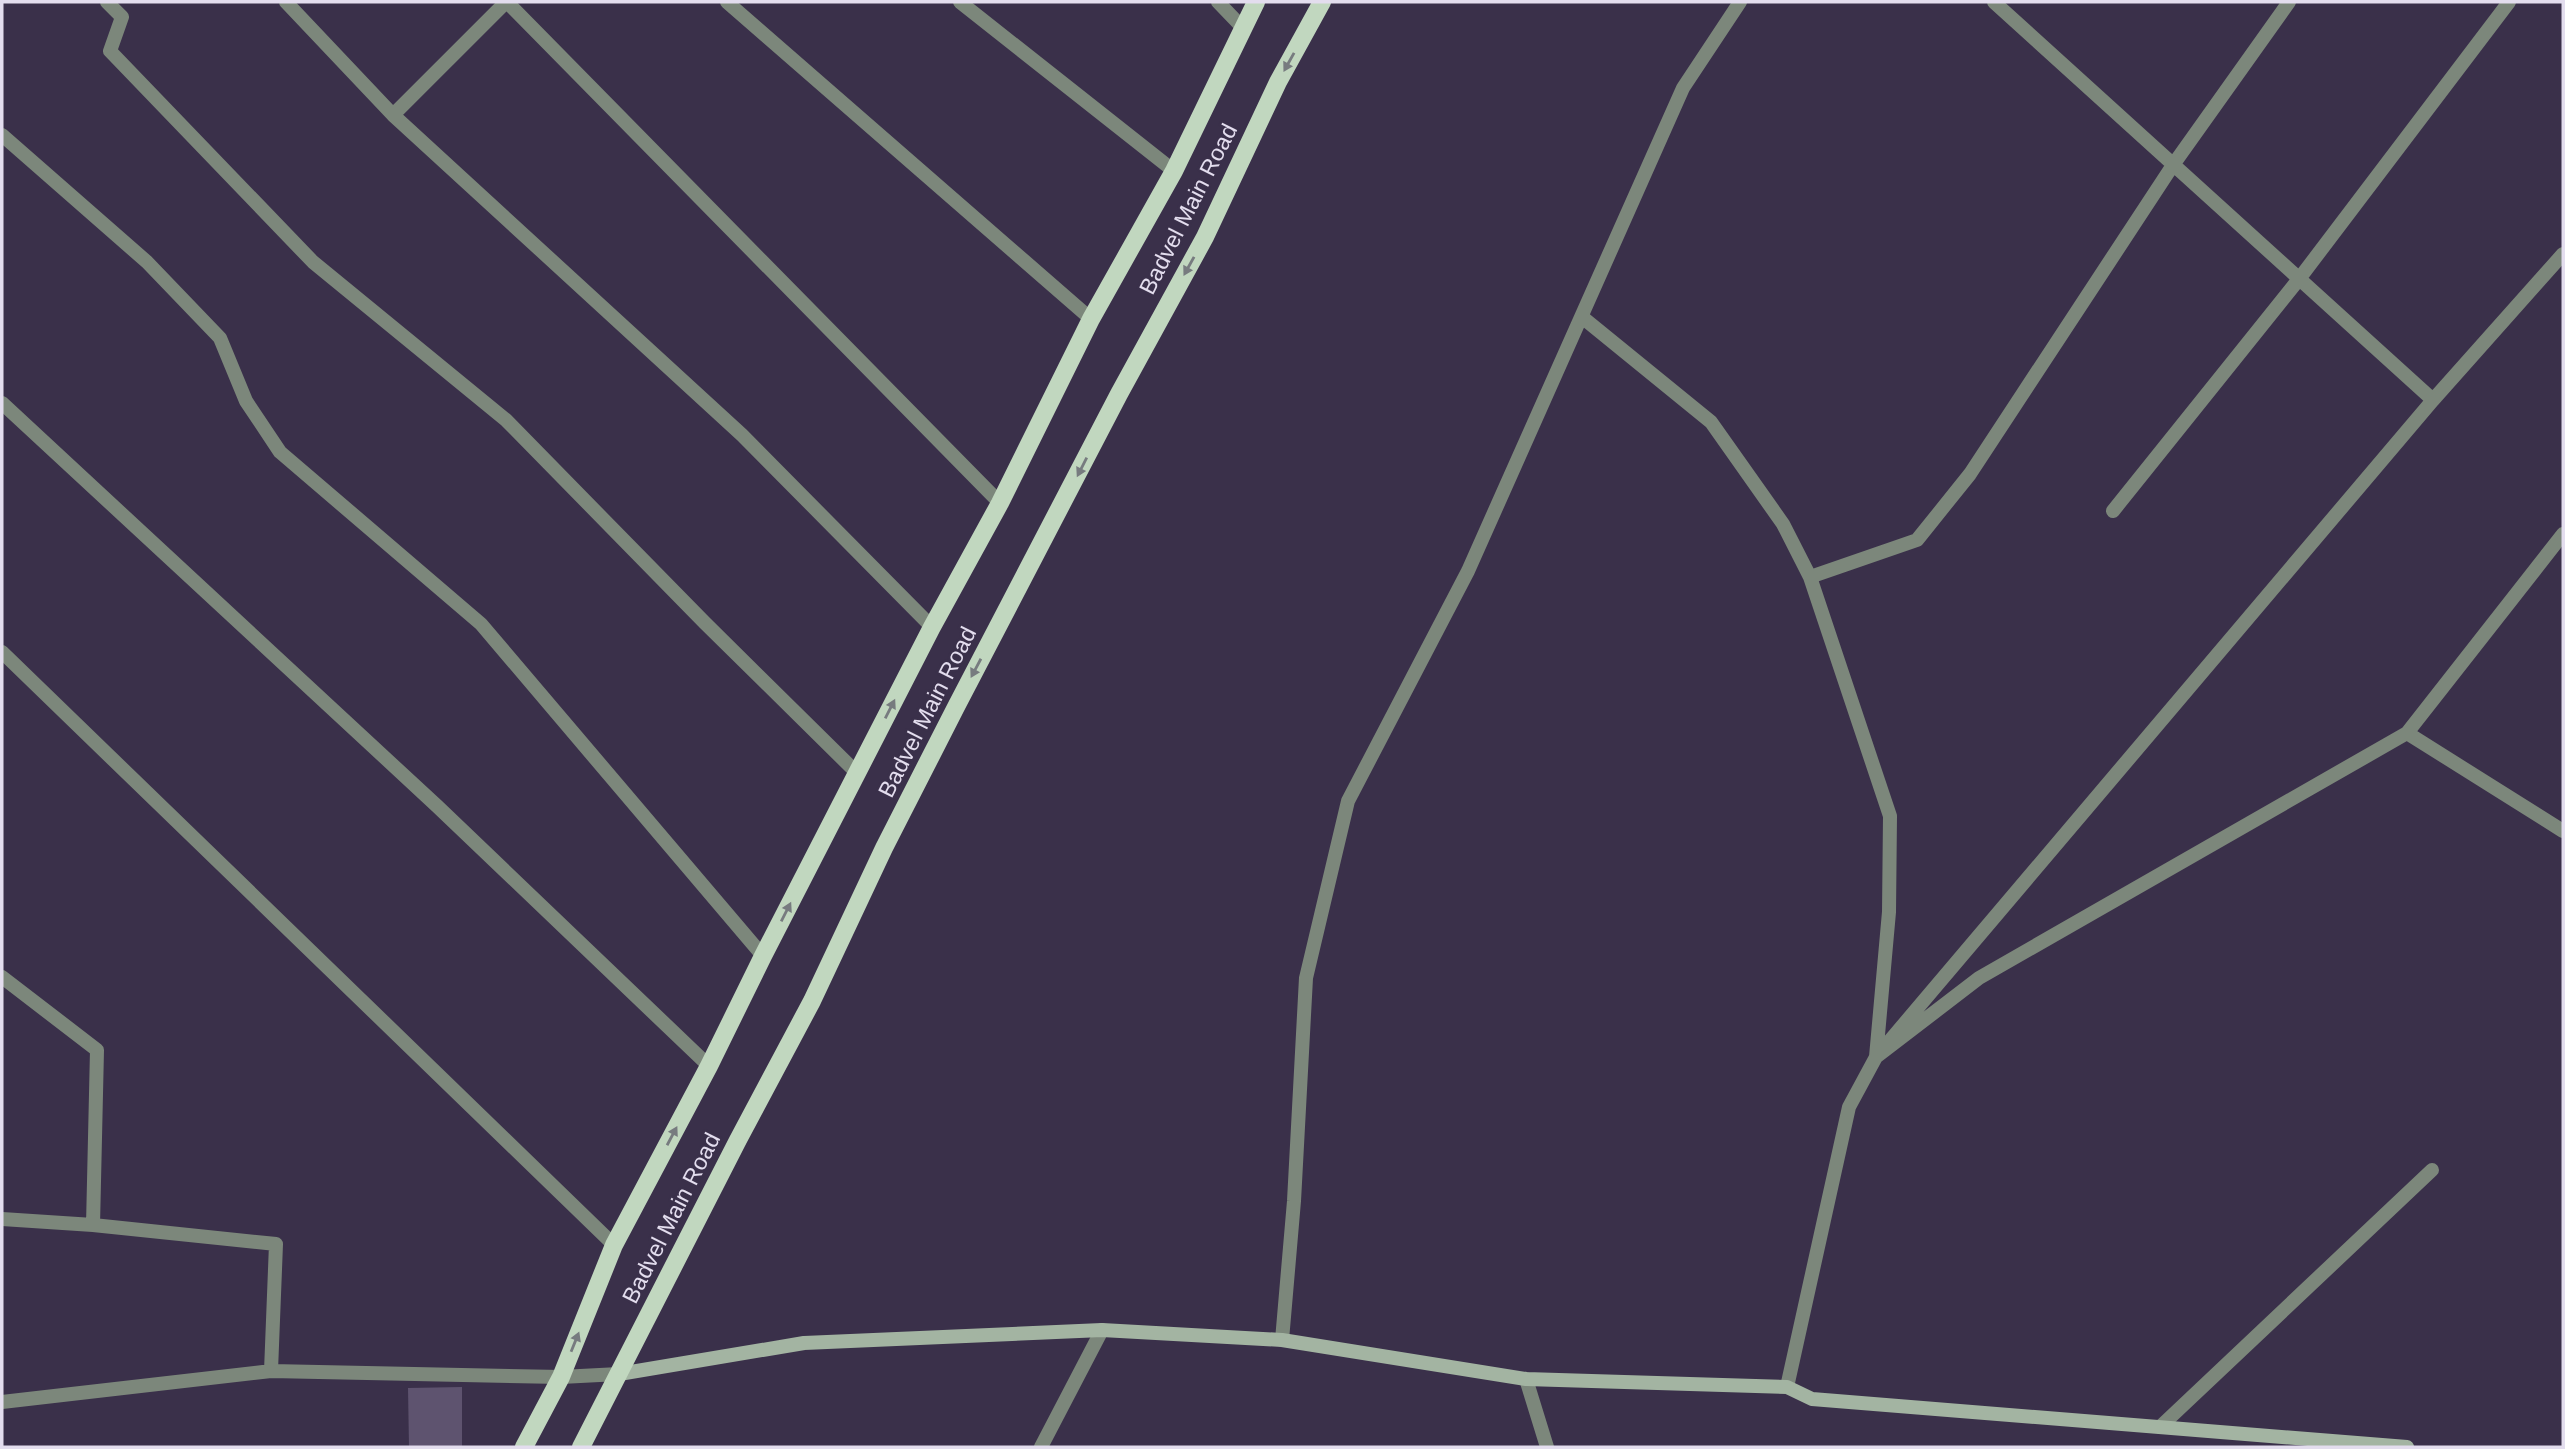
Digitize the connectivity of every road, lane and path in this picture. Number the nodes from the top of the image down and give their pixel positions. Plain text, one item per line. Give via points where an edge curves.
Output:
1 (107, 2) edge
2 (286, 2) edge
3 (507, 2) edge
4 (727, 2) edge
5 (960, 2) edge
6 (1218, 2) edge
7 (1256, 2) edge
8 (1322, 2) edge
9 (1740, 2) edge
10 (1994, 2) edge
11 (2289, 2) edge
12 (2509, 2) edge
13 (1242, 27) junction
14 (393, 115) junction
15 (2, 135) edge
16 (2174, 165) junction
17 (1174, 171) junction
18 (2563, 254) edge
19 (2299, 279) junction
20 (1582, 317) junction
21 (1091, 319) junction
22 (2433, 400) junction
23 (2, 403) edge
24 (1000, 503) junction
25 (2113, 511) dead end
26 (2563, 534) edge
27 (1810, 578) junction
28 (932, 627) junction
29 (2, 652) edge
30 (2407, 733) junction
31 (857, 773) junction
32 (2563, 831) edge
33 (763, 956) junction
34 (2, 977) edge
35 (1876, 1057) junction
36 (709, 1066) junction
37 (2432, 1170) dead end
38 (2, 1219) edge
39 (93, 1225) junction
40 (614, 1245) junction
41 (1102, 1330) junction
42 (1282, 1340) junction
43 (271, 1371) junction
44 (619, 1374) junction
45 (561, 1377) junction
46 (1526, 1379) junction
47 (1787, 1387) junction
48 (2, 1402) edge
49 (2160, 1427) junction
50 (524, 1447) edge
51 (581, 1447) edge
52 (1041, 1447) edge
53 (1547, 1447) edge
54 (2407, 1447) edge

1 - 31 street via 122,17 110,51 313,262 506,420
2 - 14 street
3 - 14 street
3 - 24 street
4 - 21 street
5 - 17 street
6 - 13 street
7 - 13 main road, Badvel Main Road
8 -> 44 main road, Badvel Main Road via 1278,82 1205,237 884,848 812,1001
9 - 20 street via 1683,88
10 - 16 street
11 - 16 street
12 - 19 street
13 - 17 main road, Badvel Main Road
14 - 28 street via 742,435
15 - 33 street via 147,262 220,338 246,401 280,452 481,624
16 - 19 street
16 - 27 street via 1970,474 1917,540
17 - 21 main road, Badvel Main Road
18 - 22 street
19 - 22 street
19 - 25 street
20 - 27 street via 1711,422 1783,524
20 - 42 street via 1468,570 1348,801 1306,978
21 - 24 main road, Badvel Main Road
22 - 35 street
23 - 36 street via 437,806
24 - 28 main road, Badvel Main Road
26 - 30 street
27 - 35 street via 1890,817 1889,912
31 -> 28 main road, Badvel Main Road
29 - 40 street
30 - 32 street
30 - 35 street via 1979,978
33 -> 31 main road, Badvel Main Road
33 - 36 main road, Badvel Main Road
34 - 39 street via 97,1050
35 - 47 street via 1849,1107
40 -> 36 main road, Badvel Main Road
37 - 49 street
38 - 39 street
39 - 43 street via 276,1244
45 -> 40 main road, Badvel Main Road
41 - 42 main road
41 - 44 main road via 804,1343
41 - 52 street
42 - 46 main road
43 - 45 street
43 - 48 street
44 - 45 street
44 - 51 main road, Badvel Main Road
45 - 50 main road, Badvel Main Road
46 - 47 main road
46 - 53 street
47 - 49 main road via 1812,1399
49 - 54 main road

